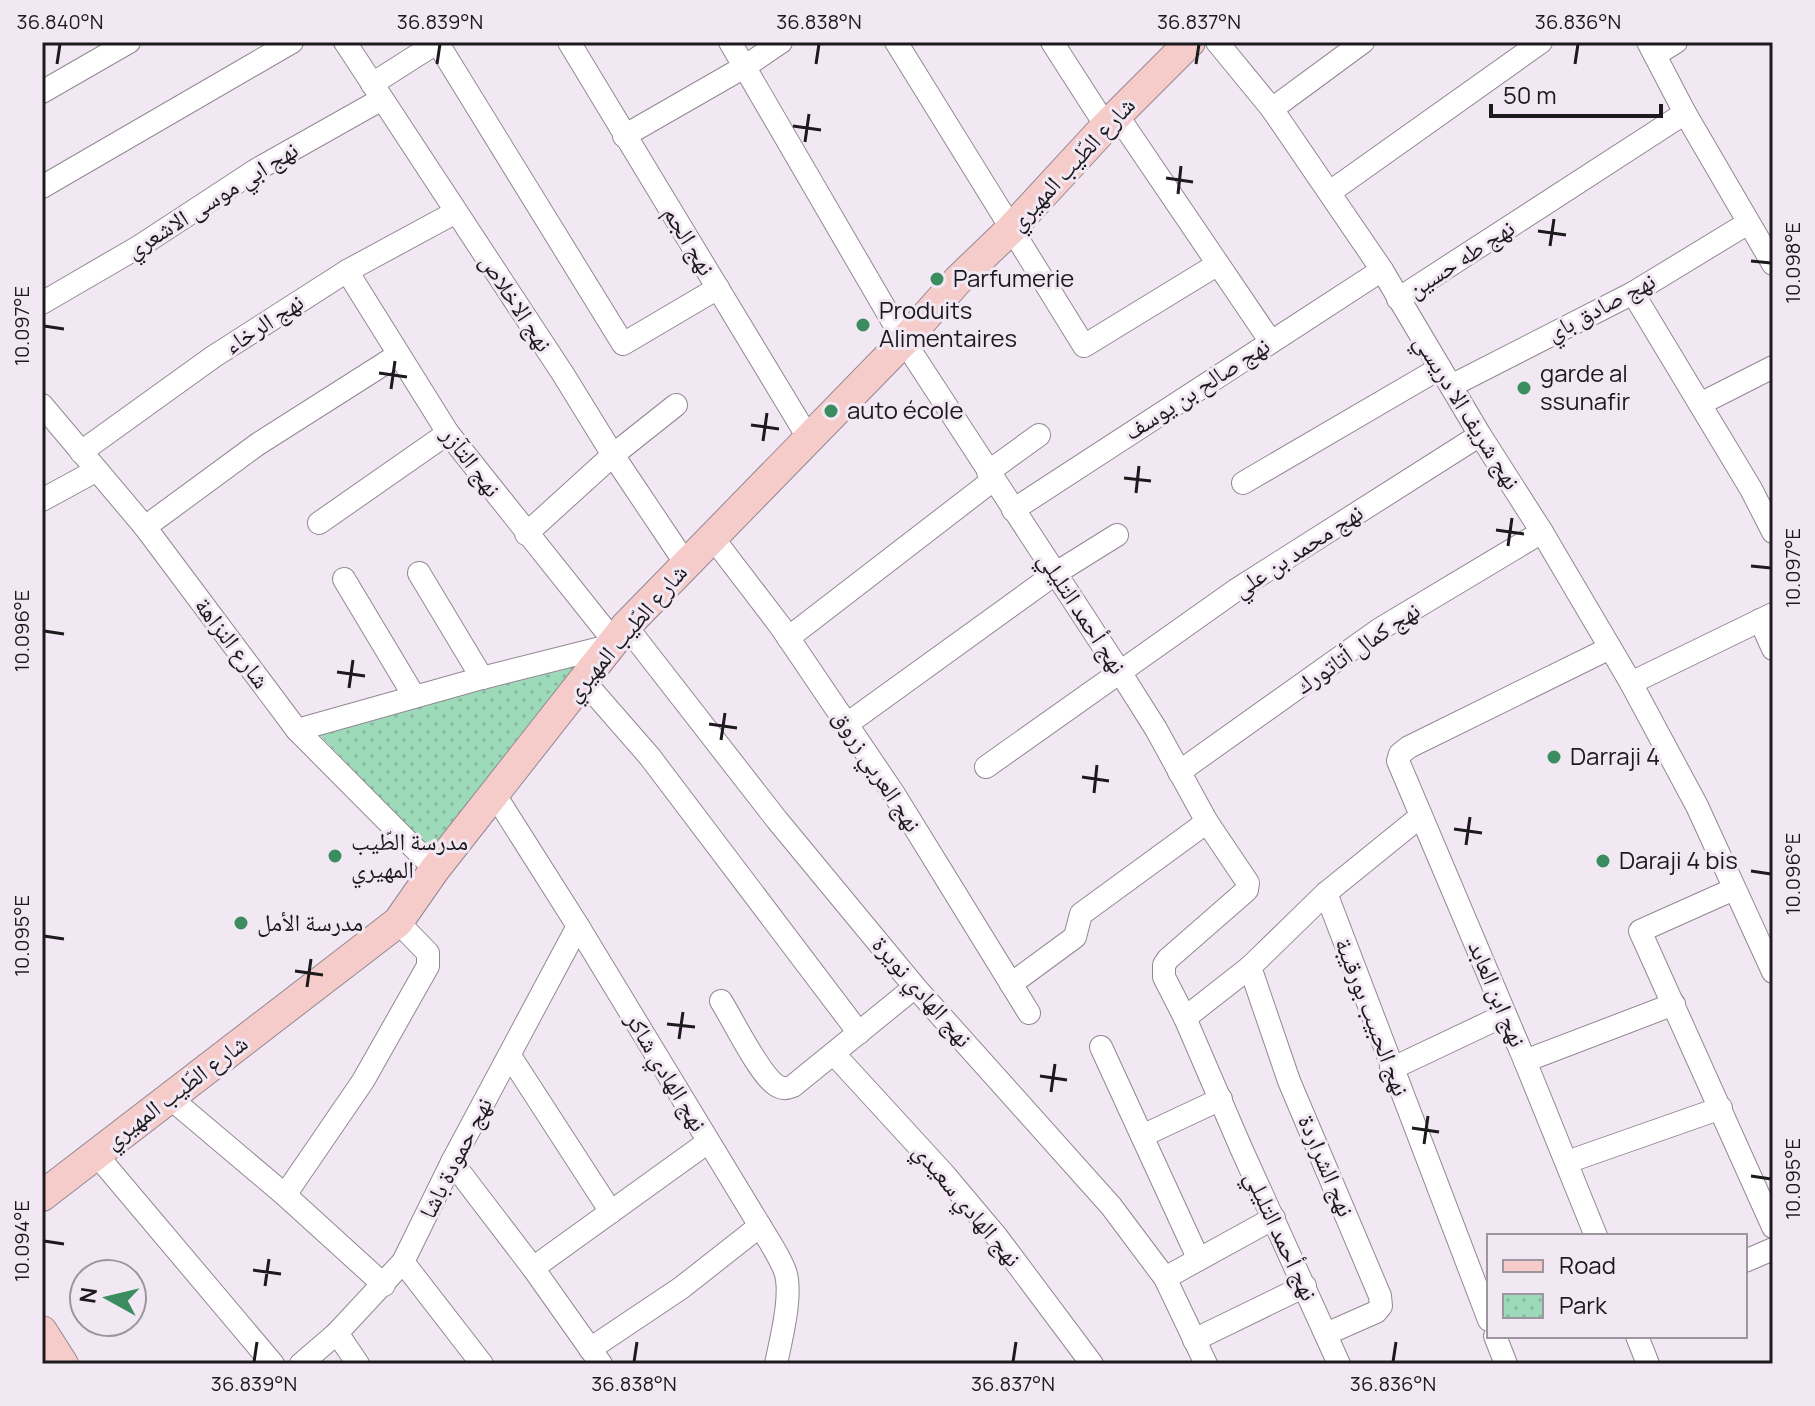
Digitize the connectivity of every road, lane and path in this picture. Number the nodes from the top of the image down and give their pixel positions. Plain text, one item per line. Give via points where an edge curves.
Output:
1 (129, 42) edge
2 (292, 42) edge
3 (345, 42) edge
4 (438, 42) edge
5 (569, 42) edge
6 (730, 42) edge
7 (781, 42) edge
8 (896, 42) edge
9 (1052, 42) edge
10 (1217, 42) edge
11 (1363, 42) edge
12 (1541, 42) edge
13 (1676, 42) edge
14 (1184, 44) edge
15 (1652, 48) edge
16 (746, 66) junction
17 (42, 92) edge
18 (377, 92) junction
19 (1272, 109) junction
20 (1685, 113) junction
21 (1112, 120) junction
22 (624, 136) junction
23 (42, 187) edge
24 (1330, 192) junction
25 (456, 212) junction
26 (1748, 223) junction
27 (1010, 230) junction
28 (1218, 264) junction
29 (1773, 264) edge
30 (1382, 270) junction
31 (347, 271) junction
32 (718, 288) junction
33 (1633, 293) junction
34 (1398, 299) junction
35 (42, 303) edge
36 (904, 341) junction
37 (1271, 342) junction
38 (398, 355) junction
39 (1773, 367) edge
40 (1445, 377) junction
41 (1700, 404) junction
42 (676, 405) dead end
43 (43, 409) edge
44 (448, 433) junction
45 (1039, 435) dead end
46 (1480, 435) junction
47 (809, 439) junction
48 (81, 452) junction
49 (613, 455) junction
50 (97, 470) junction
51 (991, 476) junction
52 (1243, 483) dead end
53 (1765, 495) edge
54 (42, 500) edge
55 (1013, 510) junction
56 (319, 523) dead end
57 (145, 527) junction
58 (1542, 532) junction
59 (1773, 532) edge
60 (526, 534) junction
61 (1117, 535) dead end
62 (713, 538) junction
63 (686, 564) junction
64 (419, 573) dead end
65 (1056, 573) junction
66 (344, 579) dead end
67 (1766, 617) edge
68 (616, 638) junction
69 (788, 638) junction
70 (1610, 648) junction
71 (1773, 649) edge
72 (1120, 672) junction
73 (482, 678) junction
74 (582, 679) junction
75 (1631, 683) junction
76 (414, 696) junction
77 (847, 724) junction
78 (297, 730) junction
79 (986, 767) dead end
80 (1179, 772) junction
81 (495, 795) junction
82 (1421, 816) junction
83 (1207, 822) junction
84 (435, 869) junction
85 (1734, 889) junction
86 (1326, 893) junction
87 (398, 922) junction
88 (578, 926) junction
89 (1250, 967) junction
90 (1773, 972) edge
91 (1011, 984) junction
92 (915, 987) junction
93 (721, 1001) dead end
94 (1674, 1004) junction
95 (1029, 1013) dead end
96 (1505, 1015) junction
97 (1185, 1018) junction
98 (859, 1033) junction
99 (1101, 1047) dead end
100 (834, 1054) junction
101 (510, 1056) junction
102 (1525, 1061) junction
103 (1391, 1069) junction
104 (169, 1097) junction
105 (1221, 1099) junction
106 (1721, 1108) junction
107 (1142, 1136) junction
108 (708, 1142) junction
109 (95, 1153) junction
110 (452, 1162) junction
111 (1567, 1162) junction
112 (285, 1195) junction
113 (42, 1196) edge
114 (611, 1212) junction
115 (1274, 1218) junction
116 (760, 1226) junction
117 (1773, 1227) edge
118 (1595, 1234) edge
119 (1773, 1249) edge
120 (1198, 1258) junction
121 (1747, 1260) edge
122 (403, 1262) junction
123 (533, 1268) junction
124 (1165, 1278) junction
125 (384, 1285) junction
126 (1305, 1286) junction
127 (1487, 1315) edge
128 (42, 1331) edge
129 (337, 1333) junction
130 (1326, 1334) junction
131 (1496, 1338) edge
132 (1638, 1338) edge
133 (1194, 1340) junction
134 (596, 1356) edge
135 (772, 1360) edge
136 (63, 1364) edge
137 (273, 1364) edge
138 (301, 1364) edge
139 (358, 1364) edge
140 (482, 1364) edge
141 (1092, 1364) edge
142 (1206, 1364) edge
143 (1339, 1364) edge
144 (1506, 1364) edge
145 (1648, 1364) edge

1 - 17 street
2 - 23 street
3 - 18 street, نهج الاخلاص
4 - 18 street, نهج ابي موسى الاشعري
4 - 32 street via 623,344
5 - 22 street, نهج الجم
6 - 16 street, نهج أحمد التليلي
7 - 16 street
8 - 27 street
9 - 21 street
10 - 19 street, نهج شريف الا دريسي
11 - 19 street
12 - 24 street
13 - 15 street
14 - 21 street, شارع الطّيب المهيري
15 - 20 street
16 - 22 street
16 - 36 street, نهج أحمد التليلي
18 - 25 street, نهج الاخلاص
18 - 35 street, نهج ابي موسى الاشعري
19 - 24 street, نهج شريف الا دريسي
20 - 26 street
20 - 34 street, نهج طه حسين
21 - 27 street, شارع الطّيب المهيري
21 - 28 street
22 - 32 street, نهج الجم
24 - 30 street, نهج شريف الا دريسي
25 - 31 street, نهج الرخاء
25 - 49 street, نهج الاخلاص
26 - 29 street
26 - 33 street, نهج صادق باي
27 - 28 street via 1084,346
27 - 36 street, شارع الطّيب المهيري
28 - 37 street
30 - 34 street, نهج شريف الا دريسي
30 - 37 street, نهج صالح بن يوسف
31 - 38 street, نهج التآزر
31 - 48 street, نهج الرخاء via 213,357
32 - 47 street, نهج الجم
33 - 40 street, نهج صادق باي
33 - 41 street
34 - 40 street, نهج شريف الا دريسي
36 - 47 street, شارع الطّيب المهيري
36 - 51 street, نهج أحمد التليلي
37 - 55 street, نهج صالح بن يوسف
38 - 44 street, نهج التآزر
38 - 57 street via 258,444
39 - 41 street
40 - 46 street, نهج شريف الا دريسي
40 - 52 street, نهج صادق باي
41 - 53 street
42 - 49 street
43 - 48 street, شارع النزاهة
44 - 56 street
44 - 60 street, نهج التآزر
45 - 51 street
46 - 58 street, نهج شريف الا دريسي
46 - 72 street, نهج محمد بن علي via 1236,590
47 - 62 street, شارع الطّيب المهيري
48 - 50 street, شارع النزاهة
49 - 60 street
49 - 63 street, نهج الاخلاص
50 - 54 street
50 - 57 street, شارع النزاهة
51 - 55 street, نهج أحمد التليلي
51 - 69 street
53 - 59 street
55 - 65 street, نهج أحمد التليلي
57 - 78 street, شارع النزاهة
58 - 70 street, نهج شريف الا دريسي
58 - 80 street, نهج كمال أتاتورك via 1380,629
60 - 68 street, نهج التآزر
61 - 65 street
62 - 63 street, شارع الطّيب المهيري
62 - 69 street, نهج العربي زروق
63 - 68 street, شارع الطّيب المهيري
64 - 73 street
65 - 72 street, نهج أحمد التليلي
65 - 77 street
66 - 76 street
67 - 71 street
67 - 75 street
68 - 73 street
68 - 74 street, شارع الطّيب المهيري
68 - 92 street, نهج الهادي نويرة
69 - 77 street, نهج العربي زروق
70 - 75 street, نهج شريف الا دريسي
70 - 82 street, نهج ابن العابد via 1400,754 1400,770
72 - 79 street, نهج محمد بن علي
72 - 80 street, نهج أحمد التليلي
73 - 76 street
74 - 81 street, شارع الطّيب المهيري
74 - 98 street via 650,757
75 - 85 street, نهج شريف الا دريسي via 1697,806
76 - 78 street
77 - 91 street, نهج العربي زروق
78 - 84 street, شارع النزاهة
80 - 83 street, نهج أحمد التليلي
81 - 84 street, شارع الطّيب المهيري
81 - 88 street, نهج الهادي شاكر via 526,865
82 - 86 street
82 - 96 street, نهج ابن العابد
83 - 91 street via 1084,912 1075,937
83 - 97 street, نهج أحمد التليلي via 1249,885 1164,965 1164,977
84 - 87 street, شارع الطّيب المهيري
85 - 90 street, نهج شريف الا دريسي
85 - 94 street via 1640,931
86 - 89 street
86 - 103 street, نهج الحبيب بورقيبة
87 - 104 street, شارع الطّيب المهيري
87 - 112 street via 428,953 428,966 363,1081
88 - 101 street, نهج حمودة باشا
88 - 108 street, نهج الهادي شاكر
89 - 97 street
89 - 130 street, نهج الشراردة via 1289,1081 1380,1296 1381,1306 1370,1317
91 - 95 street, نهج العربي زروق
92 - 98 street
92 - 124 street, نهج الهادي نويرة via 1111,1206
93 - 100 street via 779,1088 793,1086
94 - 102 street
94 - 106 street
96 - 102 street, نهج ابن العابد
96 - 103 street
97 - 105 street, نهج أحمد التليلي
98 - 100 street
99 - 107 street
100 - 141 street, نهج الهادي سعيدي via 997,1237
101 - 110 street, نهج حمودة باشا
101 - 114 street
102 - 111 street, نهج ابن العابد
103 - 127 street, نهج الحبيب بورقيبة
104 - 109 street, شارع الطّيب المهيري
104 - 112 street
105 - 107 street
105 - 115 street, نهج أحمد التليلي
106 - 111 street
106 - 117 street
107 - 120 street
108 - 114 street
108 - 116 street, نهج الهادي شاكر
109 - 113 street, شارع الطّيب المهيري
109 - 137 street
110 - 122 street, نهج حمودة باشا
110 - 123 street
111 - 118 street, نهج ابن العابد
112 - 125 street
114 - 123 street
115 - 120 street
115 - 126 street, نهج أحمد التليلي
116 - 134 street
116 - 135 street, نهج الهادي شاكر via 788,1287
119 - 121 street
120 - 124 street
122 - 125 street, نهج حمودة باشا
122 - 140 street
123 - 134 street
124 - 133 street, نهج الهادي نويرة
125 - 129 street, نهج حمودة باشا
126 - 130 street, نهج أحمد التليلي
126 - 133 street
128 - 136 street
129 - 138 street, نهج حمودة باشا
129 - 139 street
130 - 143 street, نهج أحمد التليلي
131 - 144 street
132 - 145 street
133 - 142 street, نهج الهادي نويرة

